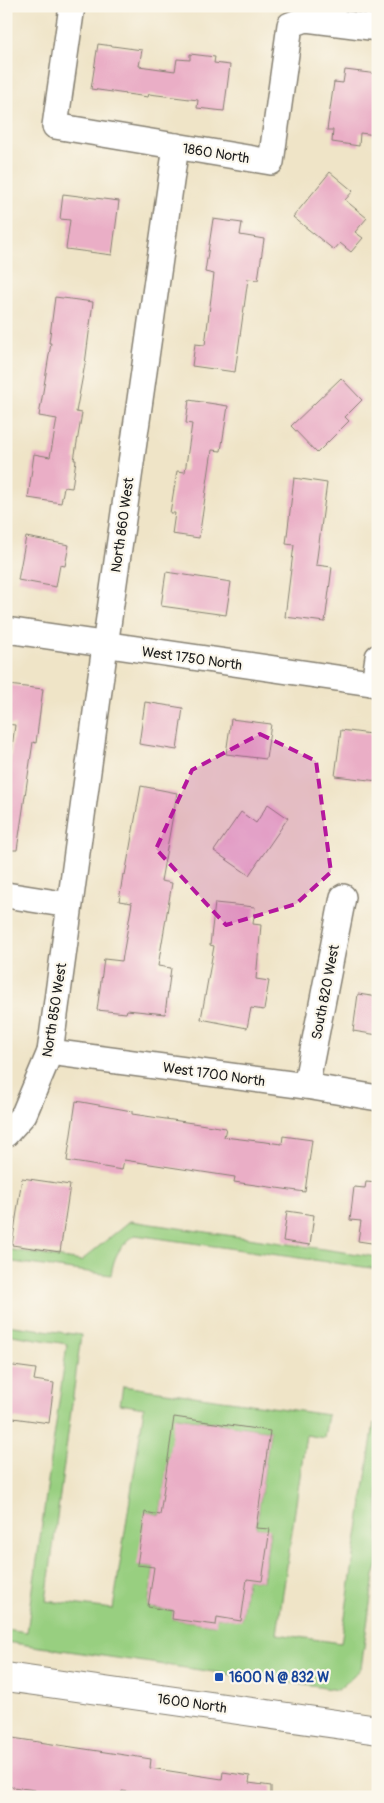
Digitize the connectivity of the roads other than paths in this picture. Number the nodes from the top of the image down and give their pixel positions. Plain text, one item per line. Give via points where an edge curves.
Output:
1 (72, 6) edge
2 (378, 28) edge
3 (176, 146) junction
4 (6, 630) edge
5 (105, 646) junction
6 (378, 657) edge
7 (376, 684) edge
8 (6, 895) edge
9 (343, 897) dead end
10 (69, 905) junction
11 (50, 1052) junction
12 (306, 1086) junction
13 (378, 1098) edge
14 (6, 1134) edge
15 (6, 1677) edge
16 (378, 1730) edge

1 - 3 street, 1860 North via 55,126
2 - 3 street, 1860 North via 306,19 290,25 271,162
3 - 5 street, North 860 West
4 - 5 street, West 1750 North
5 - 7 street, West 1750 North
5 - 10 street, North 860 West
6 - 7 street
8 - 10 street
9 - 12 street, South 820 West
10 - 11 street, North 850 West
11 - 12 street, West 1700 North
11 - 14 street, North 850 West via 24,1114
12 - 13 street, West 1700 North
15 - 16 main road, 1600 North

